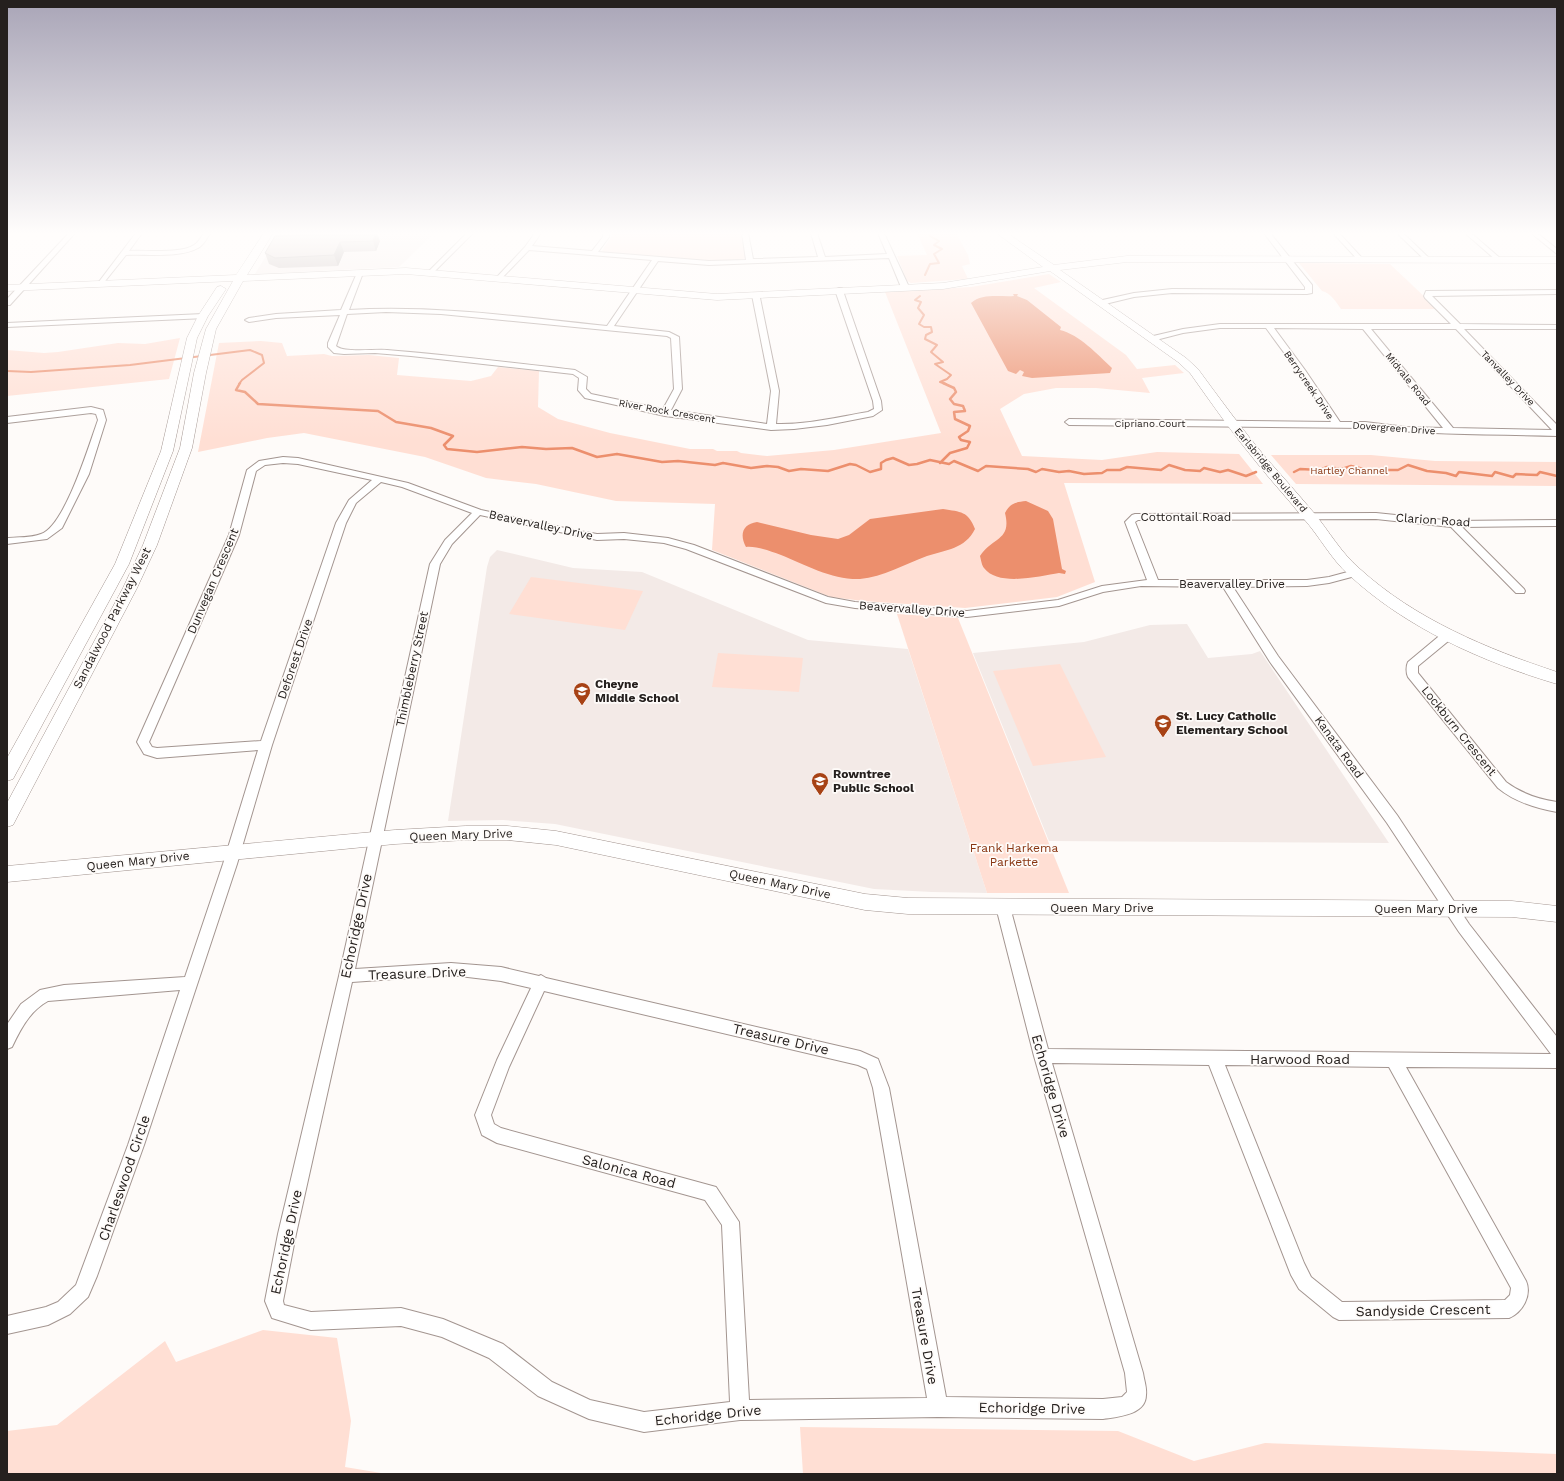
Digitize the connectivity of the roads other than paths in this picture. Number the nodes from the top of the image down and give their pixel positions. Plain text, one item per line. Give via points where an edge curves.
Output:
1 (212, 302) edge
2 (225, 302) edge
3 (349, 302) edge
4 (628, 302) edge
5 (757, 302) edge
6 (843, 302) edge
7 (1105, 302) edge
8 (1433, 302) edge
9 (1101, 303) joint
10 (346, 311) junction
11 (203, 316) junction
12 (249, 320) dead end
13 (7, 325) edge
14 (1268, 326) junction
15 (1365, 326) junction
16 (1458, 327) junction
17 (609, 328) junction
18 (1556, 328) edge
19 (1152, 339) junction
20 (665, 413) junction
21 (8, 422) edge
22 (1069, 422) dead end
23 (1232, 423) junction
24 (1337, 424) junction
25 (771, 427) junction
26 (1557, 431) edge
27 (1451, 432) junction
28 (378, 479) junction
29 (478, 512) junction
30 (1310, 517) junction
31 (1454, 524) junction
32 (1557, 524) edge
33 (7, 541) edge
34 (1355, 573) junction
35 (1154, 584) junction
36 (1226, 584) junction
37 (1520, 591) dead end
38 (1448, 635) junction
39 (1557, 678) edge
40 (266, 745) junction
41 (7, 774) edge
42 (1557, 807) edge
43 (7, 820) edge
44 (374, 839) junction
45 (234, 852) junction
46 (7, 874) edge
47 (1003, 907) junction
48 (1451, 909) junction
49 (1557, 914) edge
50 (346, 976) junction
51 (541, 982) junction
52 (190, 983) junction
53 (7, 1042) edge
54 (1557, 1048) edge
55 (1042, 1056) junction
56 (1214, 1058) junction
57 (1393, 1059) junction
58 (1557, 1061) edge
59 (7, 1325) edge
60 (938, 1407) junction
61 (740, 1410) junction

1 - 11 street, Sandalwood Parkway West
2 - 43 street, Sandalwood Parkway West via 216,317 207,343 186,448 150,545 130,588
3 - 10 street, River Rock Crescent
4 - 17 street
5 - 25 street via 775,390
6 - 25 street, River Rock Crescent via 878,410 870,414 819,423
7 - 9 street
8 - 16 street, Tanvalley Drive
9 - 19 street, Earlsbridge Boulevard
10 - 12 street
10 - 17 street via 441,312
10 - 20 street, River Rock Crescent via 332,342 332,347 337,351 411,354 575,372 582,377 582,390 588,396
11 - 13 street
11 - 41 street, Sandalwood Parkway West via 190,345 167,451 122,564
14 - 15 street
14 - 19 street via 1220,326 1183,331
14 - 24 street, Berrycreek Drive
15 - 16 street
15 - 27 street, Midvale Road
16 - 18 street
16 - 26 street, Tanvalley Drive
17 - 20 street via 668,334 675,337 678,389
19 - 23 street, Earlsbridge Boulevard via 1194,371
20 - 25 street, River Rock Crescent
21 - 33 street via 91,410 100,412 102,420 84,474 59,526 44,537
22 - 23 street, Cipriano Court
23 - 24 street, Dovergreen Drive
23 - 30 street, Earlsbridge Boulevard
24 - 27 street, Dovergreen Drive
26 - 27 street, Dovergreen Drive
28 - 29 street, Dunvegan Crescent via 405,485
28 - 40 street, Deforest Drive via 352,502 341,522
28 - 40 street, Dunvegan Crescent via 298,461 262,463 252,470 234,535 143,742 148,751 157,753
29 - 35 street, Beavervalley Drive via 597,537 624,536 665,540 690,547 826,600 856,605 967,614 1059,603 1102,588
29 - 44 street, Thimbleberry Street via 448,542 435,564
30 - 31 street, Clarion Road via 1376,516
30 - 34 street, Earlsbridge Boulevard
30 - 35 street, Cottontail Road via 1135,517 1130,522
31 - 32 street, Clarion Road
31 - 37 street
34 - 36 street, Beavervalley Drive via 1307,583
34 - 38 street, Earlsbridge Boulevard via 1400,608
35 - 36 street, Beavervalley Drive
36 - 48 street, Kanata Road via 1274,659 1392,819
38 - 39 street, Earlsbridge Boulevard via 1508,662
38 - 42 street, Lockburn Crescent via 1412,665 1412,674 1502,785 1526,800
40 - 45 street, Deforest Drive
44 - 45 street, Queen Mary Drive
44 - 47 street, Queen Mary Drive via 466,832 538,835 865,902 908,906
44 - 50 street, Echoridge Drive
45 - 46 street, Queen Mary Drive
45 - 52 street, Charleswood Circle
47 - 48 street, Queen Mary Drive
47 - 55 street, Echoridge Drive
48 - 49 street, Queen Mary Drive
48 - 54 street, Kanata Road
50 - 51 street, Treasure Drive via 451,969 501,974
50 - 61 street, Echoridge Drive via 287,1234 274,1301 278,1312 311,1321 401,1317 443,1328 496,1351 545,1389 581,1406 644,1422
51 - 60 street, Treasure Drive via 860,1058 873,1064 880,1088
51 - 61 street, Salonica Road via 502,1065 483,1115 488,1129 498,1135 710,1193 730,1222
52 - 53 street via 46,994 26,1008
52 - 59 street, Charleswood Circle via 136,1145 92,1270 82,1291 64,1308 48,1316
55 - 56 street, Harwood Road
55 - 60 street, Echoridge Drive via 1134,1373 1137,1396 1127,1406 1103,1409
56 - 57 street, Harwood Road
56 - 57 street, Sandyside Crescent via 1297,1269 1311,1288 1339,1311 1509,1309 1518,1299 1520,1287
57 - 58 street, Harwood Road
60 - 61 street, Echoridge Drive

